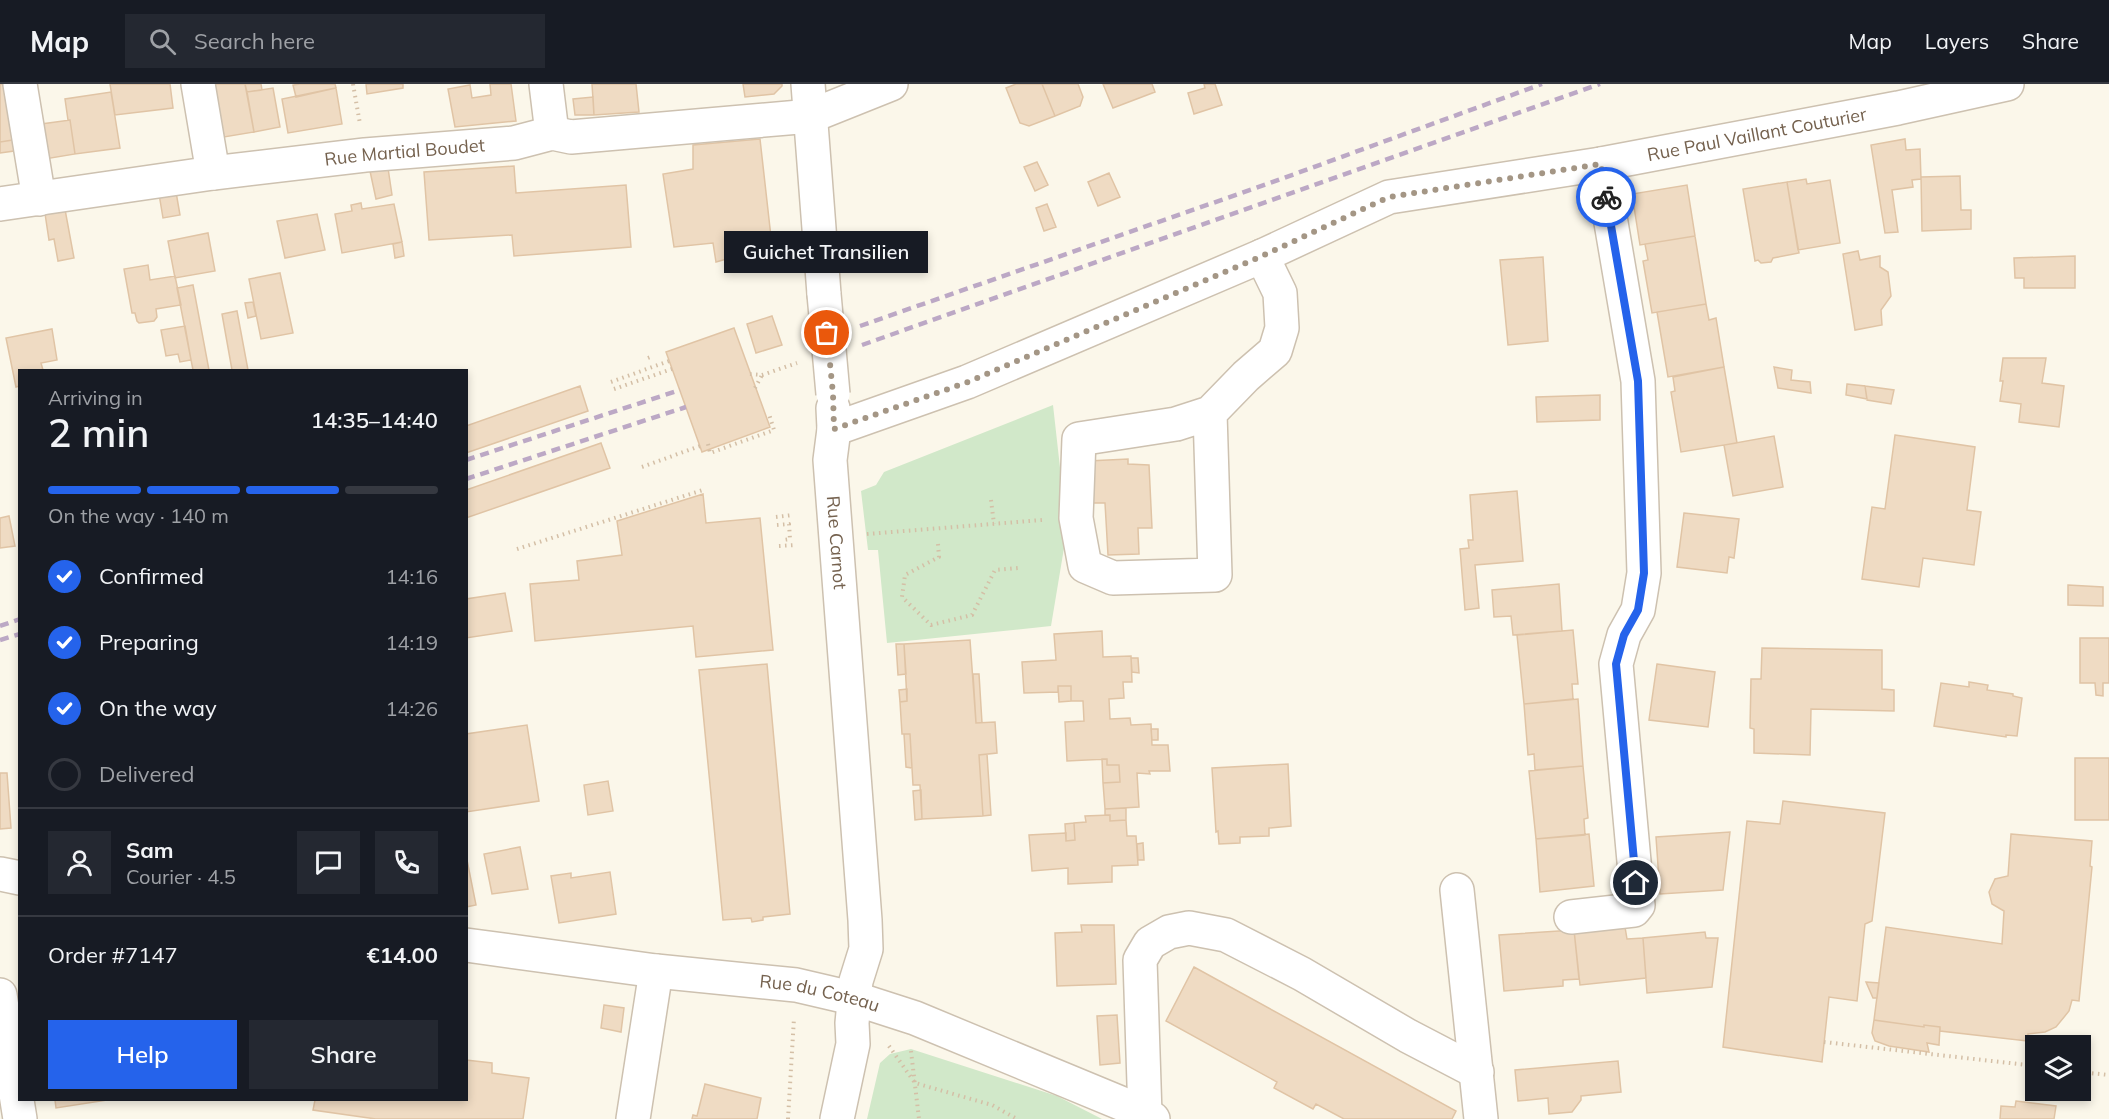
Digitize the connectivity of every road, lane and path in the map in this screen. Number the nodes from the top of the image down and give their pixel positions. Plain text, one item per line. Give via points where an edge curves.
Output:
1 (20, 84) edge
2 (198, 84) edge
3 (546, 84) edge
4 (891, 84) edge
5 (2007, 84) edge
6 (809, 100) edge
7 (552, 133) junction
8 (1601, 164) junction
9 (213, 173) junction
10 (39, 199) junction
11 (0, 204) edge
12 (1262, 256) junction
13 (807, 360) dead end
14 (669, 361) dead end
15 (672, 369) dead end
16 (750, 374) dead end
17 (762, 375) junction
18 (611, 382) dead end
19 (755, 388) dead end
20 (614, 389) dead end
21 (1210, 413) junction
22 (769, 414) dead end
23 (834, 429) junction
24 (708, 444) dead end
25 (700, 446) dead end
26 (642, 467) dead end
27 (703, 490) dead end
28 (991, 500) dead end
29 (793, 515) dead end
30 (776, 517) dead end
31 (1076, 518) junction
32 (994, 524) junction
33 (777, 525) dead end
34 (836, 539) junction
35 (783, 540) dead end
36 (938, 544) dead end
37 (795, 545) dead end
38 (779, 546) dead end
39 (517, 549) dead end
40 (1018, 568) dead end
41 (0, 874) edge
42 (18, 878) edge
43 (1457, 890) dead end
44 (1571, 917) dead end
45 (468, 945) edge
46 (656, 971) junction
47 (796, 986) junction
48 (0, 995) edge
49 (856, 999) junction
50 (1824, 1042) dead end
51 (2025, 1065) edge
52 (1477, 1072) junction
53 (2091, 1073) edge
54 (2109, 1075) edge
55 (1149, 1117) edge
56 (20, 1119) edge
57 (633, 1119) edge
58 (788, 1119) edge
59 (837, 1119) edge
60 (919, 1119) edge
61 (1017, 1119) edge
62 (1481, 1119) edge

1 - 10 street
2 - 9 street
3 - 7 street
4 - 6 street, Rue Martial Boudet
5 - 8 street, Rue Paul Vaillant Couturier
6 - 7 street, Rue Martial Boudet via 571,136
6 - 23 street, Rue Carnot, bridge
7 - 9 street, Rue Martial Boudet via 514,143 365,154
8 - 12 street, Rue Paul Vaillant Couturier via 1389,197
8 - 44 street via 1638,381 1644,573 1638,610 1624,635 1616,664 1638,905 1634,910
9 - 10 street, Rue Martial Boudet
10 - 11 street, Rue Martial Boudet
12 - 21 street via 1280,293 1280,336 1275,351
12 - 23 street, Rue Paul Vaillant Couturier via 968,382
13 - 17 path
14 - 18 path
15 - 20 path
16 - 17 path
17 - 19 path
21 - 31 street via 1176,424 1079,439
21 - 31 street via 1215,575 1113,578 1085,566
22 - 24 path via 774,430 710,453
23 - 34 street, Rue Carnot via 830,460
25 - 26 path
27 - 39 path
28 - 32 path
29 - 30 path
31 - 32 path
32 - 34 path
33 - 35 path via 789,524 790,539
34 - 49 street, Rue Carnot via 866,920 866,949 856,981
36 - 40 path via 939,557 905,575 902,597 931,626 972,615 994,570
37 - 38 path
41 - 42 street
43 - 52 street
45 - 46 street, Rue du Coteau
46 - 47 street, Rue du Coteau
46 - 57 street
47 - 49 street, Rue du Coteau
47 - 58 path
48 - 56 street
49 - 55 street, Rue du Coteau via 915,1018
49 - 59 street, Rue Carnot via 853,1044
50 - 51 path
52 - 55 street via 1226,935 1189,928 1169,932 1150,943 1140,960
52 - 62 street
53 - 54 path
60 - 61 path via 915,1083 992,1106

